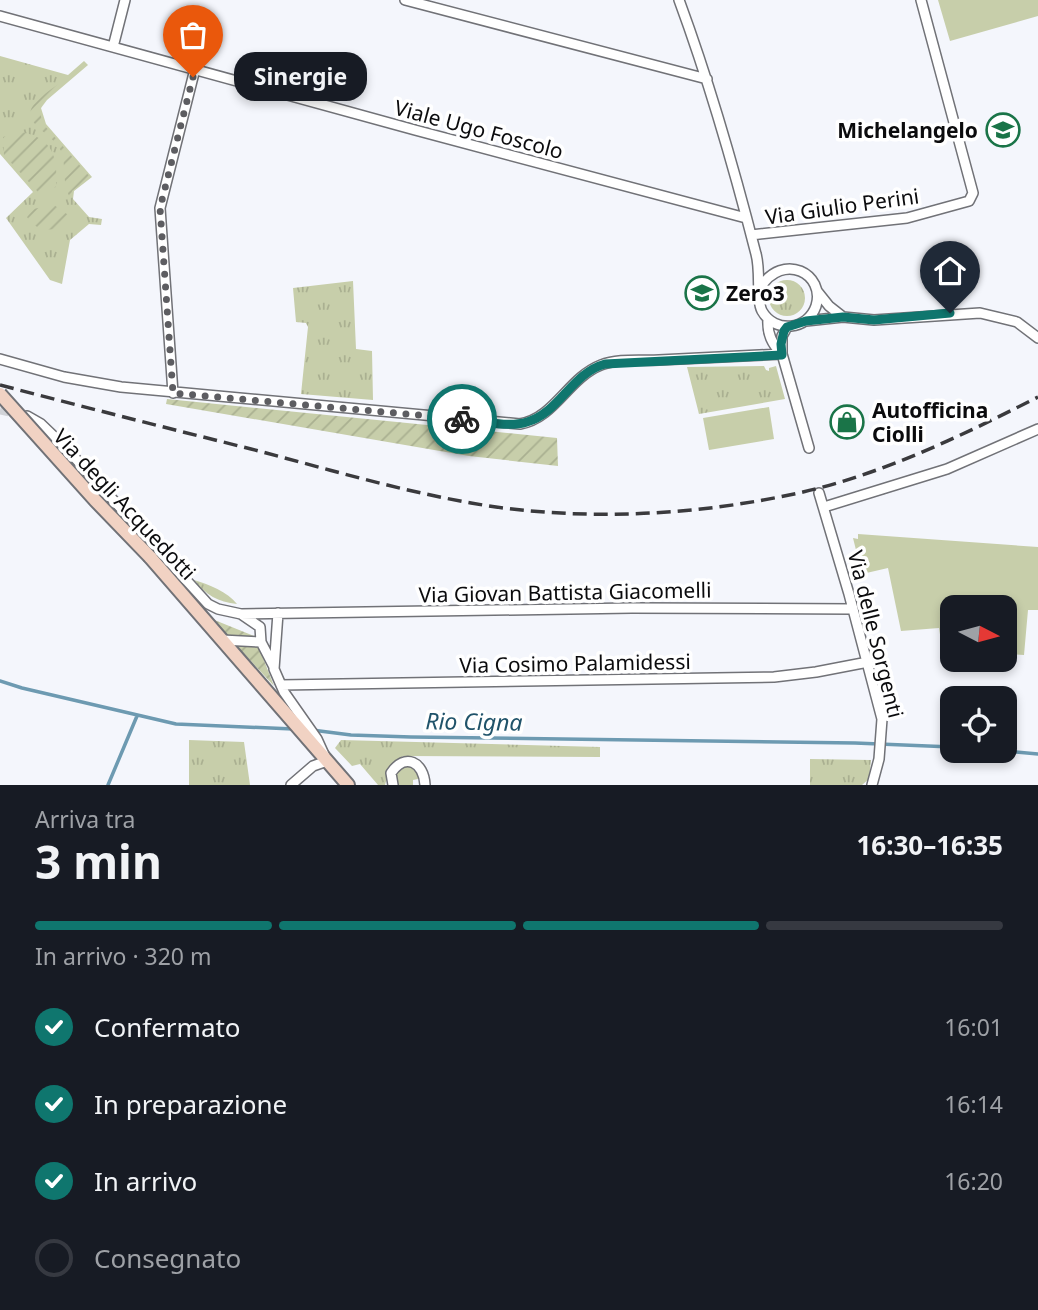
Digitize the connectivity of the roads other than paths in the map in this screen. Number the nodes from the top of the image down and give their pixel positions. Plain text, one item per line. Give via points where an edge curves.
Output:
1 (125, 0) edge
2 (405, 0) edge
3 (679, 0) edge
4 (921, 0) edge
5 (429, 3) edge
6 (0, 16) edge
7 (113, 47) junction
8 (195, 69) junction
9 (707, 79) junction
10 (746, 218) junction
11 (751, 236) junction
12 (758, 260) junction
13 (779, 269) junction
14 (760, 288) junction
15 (816, 290) junction
16 (843, 317) junction
17 (768, 319) junction
18 (806, 321) junction
19 (787, 327) junction
20 (1038, 338) edge
21 (782, 355) junction
22 (0, 359) edge
23 (173, 393) junction
24 (0, 394) edge
25 (27, 416) tunnel mouth
26 (1038, 429) edge
27 (809, 448) dead end
28 (819, 493) dead end
29 (824, 507) junction
30 (853, 609) junction
31 (278, 613) junction
32 (241, 614) junction
33 (222, 640) junction
34 (261, 642) junction
35 (868, 662) junction
36 (274, 669) junction
37 (281, 685) junction
38 (297, 719) junction
39 (327, 761) junction
40 (291, 785) edge
41 (348, 785) edge
42 (393, 785) edge
43 (425, 785) edge
44 (872, 785) edge

1 - 7 street
2 - 5 street
3 - 9 street
4 - 11 street, Via Giulio Perini via 973,193 970,201 907,218
5 - 9 street
6 - 7 street, Viale Ugo Foscolo
7 - 8 street, Viale Ugo Foscolo
8 - 10 street, Viale Ugo Foscolo
8 - 23 street via 160,208
9 - 10 street
10 - 11 street
11 - 12 street
12 - 13 street
12 - 14 street
13 - 14 street
13 - 15 street via 799,270
14 - 17 street via 759,305
15 - 16 street
15 - 18 street via 816,304
16 - 18 street
16 - 20 street via 874,320 987,314 1017,322
17 - 19 street
17 - 21 street via 770,337
18 - 19 street
19 - 21 street
21 - 23 street via 600,365 545,413 520,424
21 - 27 street
22 - 23 street via 108,386
24 - 33 main road, Via degli Acquedotti, bridge
25 - 32 street, Via degli Acquedotti via 52,433 208,604
26 - 29 street via 947,469
28 - 29 street, Via delle Sorgenti
29 - 30 street, Via delle Sorgenti
30 - 31 street, Via Giovan Battista Giacomelli
30 - 35 street, Via delle Sorgenti
31 - 32 street, Via degli Acquedotti
31 - 36 street, Via degli Acquedotti
32 - 34 street, Via degli Acquedotti via 258,624
33 - 34 street
33 - 38 main road, Via degli Acquedotti
34 - 36 street, Via degli Acquedotti
35 - 37 street, Via Cosimo Palamidessi via 774,677
35 - 44 street, Via delle Sorgenti via 883,724
36 - 37 street, Via degli Acquedotti
37 - 38 street, Via degli Acquedotti
38 - 39 main road, Via degli Acquedotti
39 - 40 street via 313,766
39 - 41 main road, Via degli Acquedotti
42 - 43 street via 391,773 397,764 415,762

